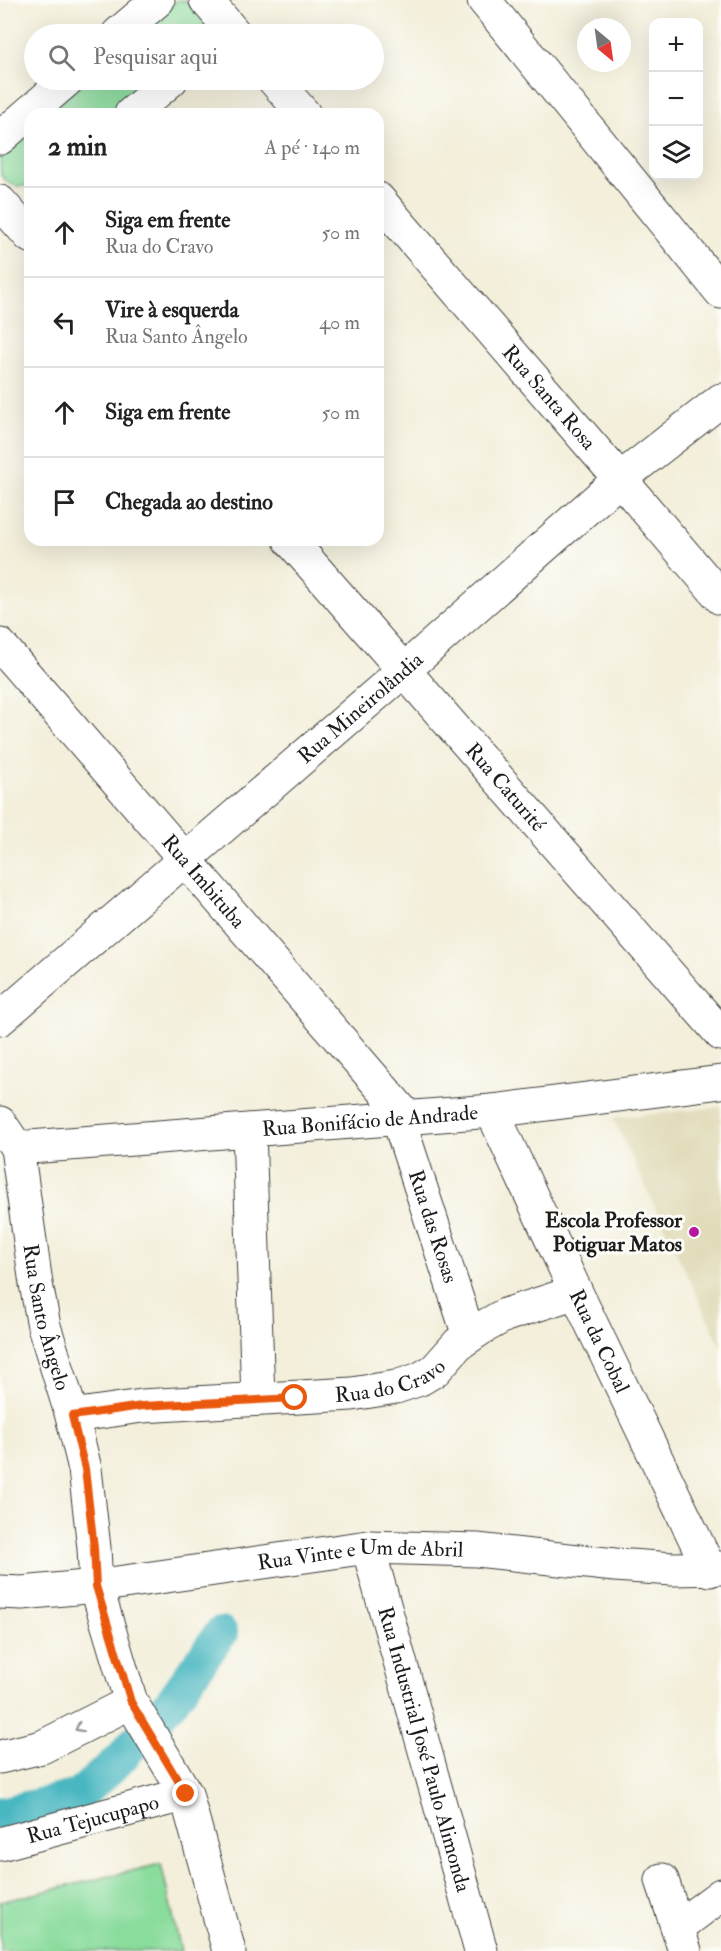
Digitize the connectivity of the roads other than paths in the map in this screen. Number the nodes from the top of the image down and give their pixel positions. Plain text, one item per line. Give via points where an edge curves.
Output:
1 (158, 0) edge
2 (206, 0) edge
3 (484, 0) edge
4 (130, 24) edge
5 (223, 24) edge
6 (55, 90) edge
7 (159, 90) edge
8 (283, 90) edge
9 (35, 108) edge
10 (138, 108) edge
11 (299, 108) edge
12 (24, 117) edge
13 (0, 138) edge
14 (384, 206) edge
15 (721, 292) edge
16 (721, 400) edge
17 (620, 479) junction
18 (296, 546) edge
19 (721, 598) edge
20 (0, 645) edge
21 (403, 671) junction
22 (186, 858) junction
23 (0, 1019) edge
24 (721, 1034) edge
25 (721, 1082) edge
26 (492, 1111) junction
27 (402, 1117) junction
28 (249, 1130) junction
29 (9, 1136) edge
30 (576, 1292) junction
31 (469, 1336) junction
32 (258, 1399) junction
33 (72, 1416) junction
34 (368, 1547) junction
35 (715, 1569) edge
36 (96, 1586) junction
37 (0, 1592) edge
38 (135, 1708) junction
39 (0, 1757) edge
40 (186, 1794) junction
41 (0, 1844) edge
42 (662, 1880) dead end
43 (721, 1895) edge
44 (681, 1939) edge
45 (229, 1951) edge
46 (481, 1951) edge

1 - 4 street
2 - 5 street
3 - 15 street
6 - 9 street
7 - 10 street
8 - 11 street
12 - 13 street
14 - 17 street, Rua Santa Rosa
16 - 17 street, Rua Mineirolândia
17 - 19 street, Rua Santa Rosa
17 - 21 street, Rua Mineirolândia
18 - 21 street, Rua Caturité
20 - 22 street, Rua Imbituba
21 - 22 street, Rua Mineirolândia
21 - 24 street, Rua Caturité
22 - 23 street, Rua Mineirolândia
22 - 27 street, Rua Imbituba
25 - 26 street, Rua Bonifácio de Andrade
26 - 27 street, Rua Bonifácio de Andrade
26 - 30 street, Rua da Cobal
27 - 28 street, Rua Bonifácio de Andrade
27 - 31 street, Rua das Rosas
28 - 29 street, Rua Bonifácio de Andrade
28 - 32 street
29 - 33 street, Rua Santo Ângelo via 44,1326
30 - 31 street, Rua do Cravo via 505,1315
30 - 35 street, Rua da Cobal
31 - 32 street, Rua do Cravo via 435,1370 396,1387 352,1394
32 - 33 street, Rua do Cravo via 142,1406
33 - 36 street, Rua Santo Ângelo via 85,1469
34 - 35 street, Rua Vinte e Um de Abril via 477,1550 615,1565
34 - 36 street, Rua Vinte e Um de Abril
34 - 46 street, Rua Industrial José Paulo Alimonda
36 - 37 street, Rua Vinte e Um de Abril
36 - 38 street, Rua Santo Ângelo
38 -> 39 street via 42,1747
38 - 40 street, Rua Santo Ângelo
40 - 41 street, Rua Tejucupapo
40 - 45 street, Rua Santo Ângelo
42 - 44 street
43 - 44 street

